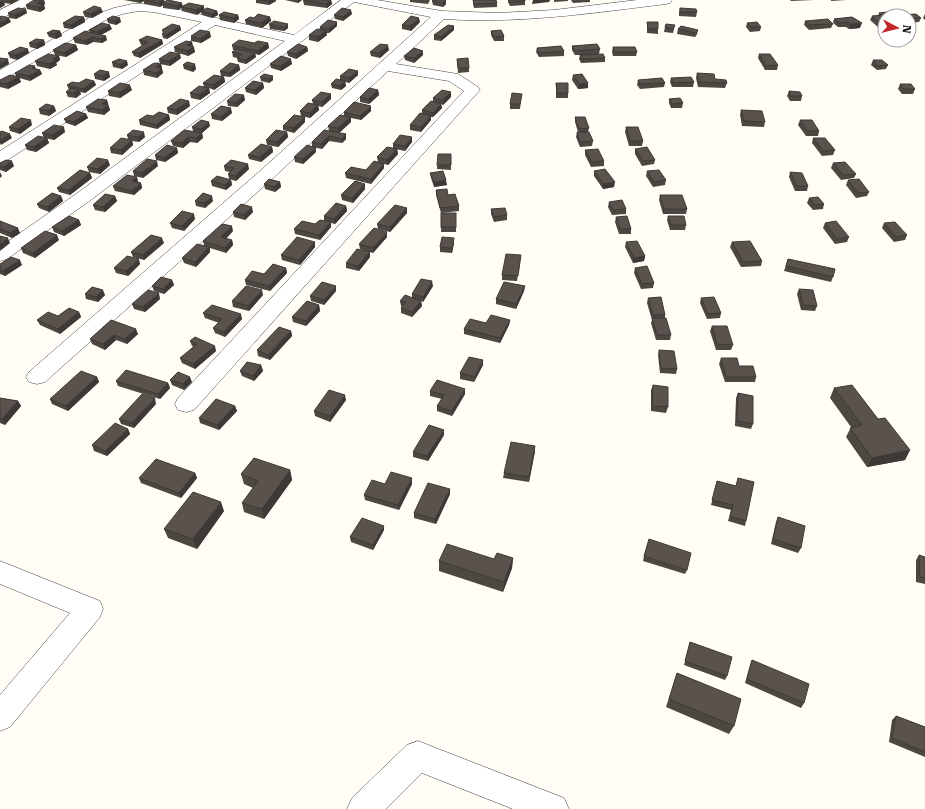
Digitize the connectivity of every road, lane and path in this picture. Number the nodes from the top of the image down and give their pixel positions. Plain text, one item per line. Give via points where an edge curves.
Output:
1 (29, 0) edge
2 (349, 0) edge
3 (358, 0) edge
4 (666, 0) edge
5 (0, 15) edge
6 (441, 15) junction
7 (213, 21) junction
8 (295, 39) junction
9 (385, 66) junction
10 (0, 76) edge
11 (0, 158) edge
12 (0, 255) edge
13 (38, 377) dead end
14 (186, 404) dead end
15 (0, 572) edge
16 (0, 717) edge
17 (363, 809) edge
18 (553, 809) edge

1 - 5 street
2 - 8 street
3 - 6 street
4 - 6 street via 539,14 474,17
6 - 9 street
7 - 8 street
7 - 10 street via 144,8 116,11 99,18
7 - 11 street
8 - 12 street via 82,198
9 - 13 street
9 - 14 street via 453,77 473,90
15 - 16 street via 90,609
17 - 18 street via 418,756

